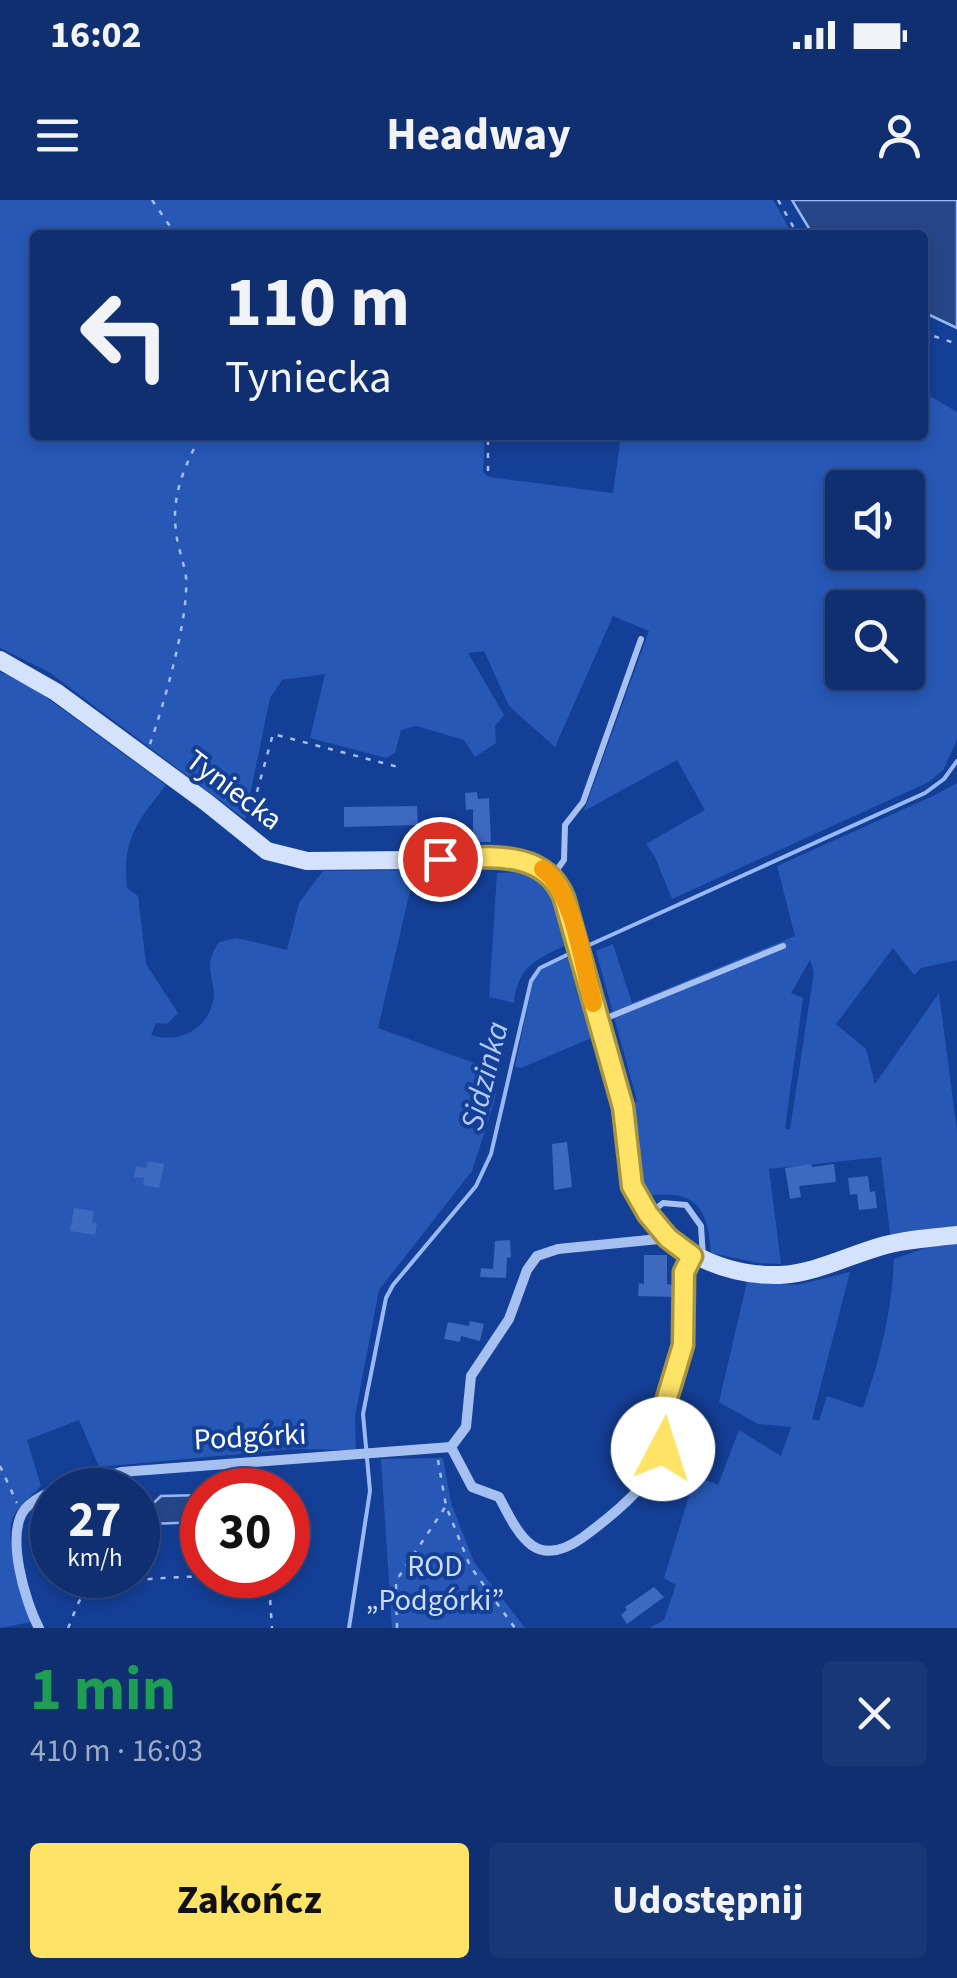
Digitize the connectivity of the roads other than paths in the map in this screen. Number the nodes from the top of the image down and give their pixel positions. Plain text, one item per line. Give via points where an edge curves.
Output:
1 (641, 639) dead end
2 (0, 660) edge
3 (552, 876) junction
4 (783, 946) dead end
5 (598, 1021) junction
6 (648, 1214) junction
7 (957, 1235) edge
8 (668, 1238) junction
9 (698, 1258) junction
10 (450, 1447) junction
11 (157, 1468) edge
12 (30, 1506) edge
13 (39, 1628) edge

1 - 3 lane via 584,802 564,825 564,860
2 - 3 street, Tyniecka via 40,681 267,851 292,860 514,859
3 - 5 street
4 - 5 lane
5 - 6 street via 623,1107 632,1186
6 - 8 street
6 - 9 lane via 664,1203 686,1205 701,1226
7 - 9 street via 886,1245 824,1268 775,1275
8 - 9 street
8 - 10 street via 538,1256 510,1319 471,1376 466,1428
9 - 10 street via 684,1272 683,1345 664,1408 663,1449 655,1470 604,1522 567,1548 543,1552 522,1539 499,1497 472,1487
10 - 11 street, Podgórki
12 - 13 street, Podgórki via 22,1513 16,1544

